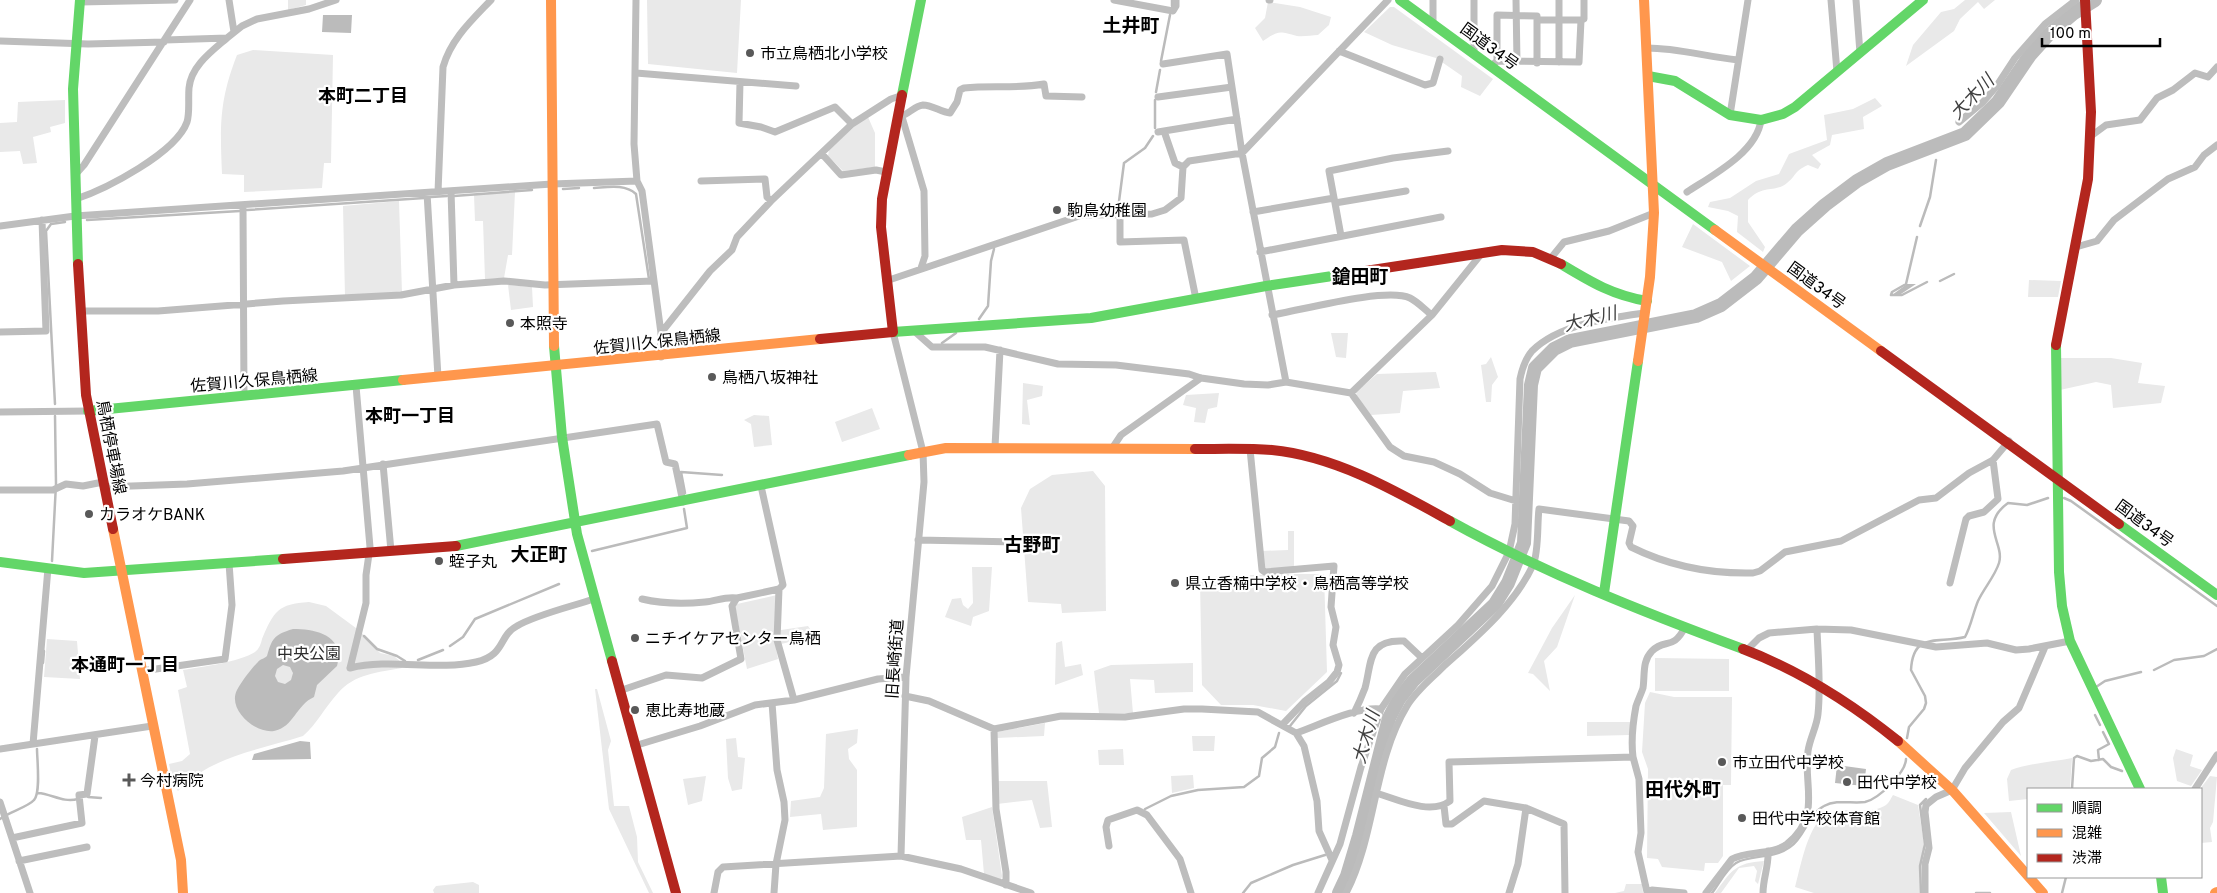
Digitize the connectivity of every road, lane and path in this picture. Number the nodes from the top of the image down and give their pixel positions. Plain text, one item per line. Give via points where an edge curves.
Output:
1 (175, 0) edge
2 (190, 0) edge
3 (229, 0) edge
4 (336, 0) edge
5 (491, 0) edge
6 (551, 0) edge
7 (636, 0) edge
8 (920, 0) edge
9 (1114, 0) edge
10 (1176, 0) edge
11 (1388, 0) edge
12 (1400, 0) edge
13 (1434, 0) edge
14 (1474, 0) edge
15 (1516, 0) edge
16 (1559, 0) edge
17 (1584, 0) edge
18 (1644, 0) edge
19 (1748, 0) edge
20 (1831, 0) edge
21 (1856, 0) edge
22 (1923, 0) edge
23 (2076, 0) edge
24 (2085, 0) edge
25 (80, 1) edge
26 (1516, 15) junction
27 (1538, 20) junction
28 (1559, 20) junction
29 (1581, 20) junction
30 (1433, 24) junction
31 (234, 32) junction
32 (227, 38) junction
33 (0, 41) edge
34 (164, 41) junction
35 (75, 42) junction
36 (1647, 48) junction
37 (1339, 51) junction
38 (1860, 52) junction
39 (1474, 53) junction
40 (1440, 59) dead end
41 (1738, 60) junction
42 (1516, 62) junction
43 (1559, 62) junction
44 (1494, 63) junction
45 (1537, 63) junction
46 (1163, 64) dead end
47 (2217, 66) edge
48 (1837, 72) junction
49 (636, 74) junction
50 (1648, 76) junction
51 (740, 82) junction
52 (796, 86) dead end
53 (1232, 87) junction
54 (903, 95) junction
55 (1082, 97) dead end
56 (1158, 97) dead end
57 (1730, 115) junction
58 (900, 117) junction
59 (1237, 119) junction
60 (1761, 120) junction
61 (1959, 122) dead end
62 (852, 124) junction
63 (2091, 136) junction
64 (2217, 145) edge
65 (1448, 150) dead end
66 (1242, 152) junction
67 (822, 154) junction
68 (1184, 166) junction
69 (886, 172) junction
70 (76, 174) junction
71 (636, 181) junction
72 (701, 181) dead end
73 (552, 184) junction
74 (1653, 185) junction
75 (451, 191) junction
76 (438, 192) junction
77 (1406, 192) dead end
78 (1688, 192) dead end
79 (427, 193) junction
80 (76, 199) junction
81 (771, 201) junction
82 (1334, 201) junction
83 (244, 206) junction
84 (1254, 212) junction
85 (1654, 214) junction
86 (1120, 215) junction
87 (75, 216) junction
88 (1441, 217) dead end
89 (42, 220) junction
90 (0, 226) edge
91 (1341, 236) junction
92 (2076, 247) junction
93 (1260, 252) junction
94 (1482, 253) junction
95 (1552, 258) junction
96 (921, 268) junction
97 (653, 281) junction
98 (886, 281) junction
99 (552, 285) junction
100 (454, 286) junction
101 (1266, 286) junction
102 (433, 290) junction
103 (1196, 299) junction
104 (1647, 301) junction
105 (242, 304) junction
106 (80, 311) junction
107 (1272, 315) junction
108 (1432, 315) junction
109 (1645, 315) junction
110 (913, 330) junction
111 (0, 332) edge
112 (893, 332) junction
113 (660, 333) junction
114 (1000, 350) junction
115 (661, 357) junction
116 (554, 367) junction
117 (438, 377) junction
118 (1201, 378) junction
119 (1286, 382) junction
120 (356, 386) junction
121 (1351, 393) junction
122 (244, 396) junction
123 (88, 411) junction
124 (0, 412) edge
125 (562, 437) junction
126 (2009, 441) junction
127 (1113, 446) junction
128 (995, 447) junction
129 (1250, 449) junction
130 (923, 452) junction
131 (1993, 460) junction
132 (383, 464) junction
133 (363, 468) junction
134 (2057, 478) junction
135 (104, 485) junction
136 (761, 486) junction
137 (0, 490) edge
138 (1516, 501) junction
139 (683, 502) junction
140 (1615, 519) junction
141 (574, 522) junction
142 (918, 540) junction
143 (1017, 542) dead end
144 (391, 551) junction
145 (369, 552) junction
146 (1509, 552) junction
147 (0, 562) edge
148 (229, 563) junction
149 (1533, 564) junction
150 (48, 568) junction
151 (122, 571) junction
152 (1950, 583) dead end
153 (779, 589) junction
154 (1604, 593) junction
155 (2217, 595) edge
156 (737, 598) junction
157 (594, 599) junction
158 (642, 599) dead end
159 (1685, 628) junction
160 (1817, 629) junction
161 (2070, 641) junction
162 (2046, 646) junction
163 (1747, 650) junction
164 (1422, 658) junction
165 (142, 672) junction
166 (906, 677) junction
167 (1819, 684) junction
168 (619, 691) junction
169 (905, 696) junction
170 (794, 700) junction
171 (772, 702) junction
172 (1381, 709) junction
173 (1354, 713) junction
174 (1282, 725) junction
175 (152, 726) junction
176 (994, 729) junction
177 (1296, 733) junction
178 (95, 736) junction
179 (33, 744) junction
180 (634, 746) junction
181 (0, 749) edge
182 (2217, 755) edge
183 (1634, 757) junction
184 (2140, 788) edge
185 (2196, 788) edge
186 (1952, 790) junction
187 (1376, 793) junction
188 (0, 802) edge
189 (1444, 806) junction
190 (1526, 808) junction
191 (12, 838) junction
192 (1109, 846) dead end
193 (87, 848) dead end
194 (1768, 851) junction
195 (900, 856) junction
196 (1332, 860) junction
197 (20, 861) junction
198 (776, 864) junction
199 (2027, 875) edge
200 (2030, 878) edge
201 (2161, 878) edge
202 (1011, 889) edge
203 (185, 890) edge
204 (30, 893) edge
205 (676, 893) edge
206 (714, 893) edge
207 (774, 893) edge
208 (1031, 893) edge
209 (1191, 893) edge
210 (1318, 893) edge
211 (1346, 893) edge
212 (1509, 893) edge
213 (1565, 893) edge
214 (1647, 893) edge
215 (1684, 893) edge
216 (1706, 893) edge
217 (1763, 893) edge
218 (1925, 893) edge
219 (2043, 893) edge
220 (2163, 893) edge

1 - 25 street
2 - 34 street
3 - 31 street
4 - 31 street via 257,19
5 - 76 street via 462,30 446,56
6 - 73 main road
7 - 49 street
8 - 54 main road
9 - 10 street via 1173,11
11 - 37 street
12 - 30 main road, 国道34号
13 - 30 street
14 - 39 street
15 - 26 street
16 - 28 street
17 - 29 street via 1584,19
18 - 36 main road
19 - 41 street
20 - 48 street
21 - 38 street
22 - 38 main road
23 - 61 street via 2045,24 1983,102
24 - 63 main road
25 - 35 main road, 鳥栖停車場線
26 - 27 street via 1537,16
26 - 42 street
26 - 44 street via 1497,15
27 - 28 street
27 - 45 street
28 - 29 street
28 - 43 street
29 - 43 street via 1579,62
30 - 39 main road, 国道34号
31 - 32 street
32 - 34 street
32 - 80 street via 199,65 190,83 186,124 163,153 108,185
33 - 35 street
34 - 35 street
34 - 70 street
35 - 70 main road, 鳥栖停車場線
36 - 41 street via 1669,48
36 - 50 main road
37 - 40 street via 1425,85 1433,83
37 - 66 street
38 - 48 main road
39 - 44 main road, 国道34号
41 - 57 street
42 - 44 street
42 - 45 street
43 - 45 street
44 - 74 main road, 国道34号
46 - 53 street via 1227,54
47 - 63 street via 2208,77 2195,73 2157,98 2140,120 2106,125
48 - 60 main road via 1795,107
49 - 51 street
49 - 71 street
50 - 57 main road via 1675,80
50 - 74 main road
51 - 52 street
51 - 62 street via 739,123 775,132 835,107
53 - 56 street
53 - 59 street
54 - 58 main road
54 - 62 street via 890,99
55 - 58 street via 1046,96 1044,84 1016,88 964,88 950,112 925,105 916,106
57 - 60 main road
58 - 69 main road
58 - 96 street via 924,191 925,256
59 - 66 street
59 - 68 street via 1161,131 1175,163
60 - 78 street via 1754,140 1721,170
62 - 67 street
63 - 92 main road via 2088,180
64 - 92 street via 2195,167 2168,179 2114,220 2097,241
65 - 82 street via 1329,171
66 - 68 street via 1190,161
66 - 84 street
67 - 69 street via 841,175 876,170
67 - 81 street
68 - 86 street via 1180,198 1165,210 1152,214
69 - 98 main road via 880,226
70 - 80 main road, 鳥栖停車場線
71 - 73 street
71 - 97 street via 642,191
72 - 81 street via 765,179
73 - 75 street
73 - 99 main road
74 - 85 main road
74 - 126 main road, 国道34号
75 - 76 street
75 - 100 street
76 - 79 street
77 - 82 street
79 - 83 street
79 - 102 street
80 - 87 main road, 鳥栖停車場線
81 - 113 street via 737,237 732,250 710,271
82 - 84 street
82 - 91 street
83 - 87 street
83 - 105 street
84 - 93 street
85 - 95 street via 1609,231 1564,242
85 - 104 main road
86 - 96 street via 1082,215
86 - 103 street via 1120,242 1184,240
87 - 89 street
87 - 106 main road, 鳥栖停車場線
88 - 91 street
89 - 90 street
89 - 111 street via 46,331
91 - 93 street
92 - 134 main road via 2056,347
93 - 101 street
94 - 95 main road, 佐賀川久保鳥栖線 via 1516,250
94 - 101 main road, 佐賀川久保鳥栖線
94 - 108 street
95 - 104 main road, 佐賀川久保鳥栖線 via 1604,290
96 - 98 street
97 - 99 street
97 - 113 street
98 - 112 main road
99 - 100 street via 504,281
99 - 116 main road
100 - 102 street
101 - 103 main road, 佐賀川久保鳥栖線
101 - 107 street
102 - 105 street via 401,295
102 - 117 street
103 - 110 main road, 佐賀川久保鳥栖線 via 1091,318
104 - 109 main road
105 - 106 street via 158,312
105 - 122 street
106 - 123 main road, 鳥栖停車場線
107 - 108 street via 1354,297 1403,296 1411,298
107 - 119 street
108 - 121 street
109 - 138 street via 1585,325 1552,337 1531,353 1520,379
109 - 140 main road
110 - 112 main road, 佐賀川久保鳥栖線
110 - 114 street via 932,346
112 - 115 main road, 佐賀川久保鳥栖線
112 - 130 street, 旧長崎街道
113 - 115 street
114 - 118 street via 1058,364 1116,364
114 - 128 street
115 - 116 main road, 佐賀川久保鳥栖線
116 - 117 main road, 佐賀川久保鳥栖線
116 - 125 main road
117 - 120 main road, 佐賀川久保鳥栖線
118 - 119 street via 1258,385
118 - 127 street via 1121,435
119 - 121 street
120 - 122 main road, 佐賀川久保鳥栖線
120 - 133 street
121 - 138 street via 1396,452 1434,462 1490,493
122 - 123 main road, 佐賀川久保鳥栖線
123 - 124 street
123 - 135 main road, 鳥栖停車場線
125 - 132 street
125 - 139 street via 657,424 666,462 675,464
125 - 141 main road
126 - 131 street
126 - 134 main road, 国道34号
127 - 128 main road
127 - 129 main road
128 - 130 main road
129 - 146 main road via 1298,454 1352,470
129 - 174 street via 1262,570 1334,566 1331,607 1336,627 1333,645 1339,665 1337,672
130 - 136 main road
130 - 142 street, 旧長崎街道 via 924,482
131 - 140 street via 1936,498 1919,500 1841,541 1785,552 1753,573 1704,570 1656,560 1631,547 1632,522
131 - 152 street via 1998,499 1984,512 1966,519
132 - 133 street
132 - 144 street
133 - 135 street via 222,482
133 - 145 street
134 - 155 main road, 国道34号
134 - 161 main road via 2059,589
135 - 137 street via 60,486 53,490
135 - 151 main road, 鳥栖停車場線
136 - 139 main road
136 - 153 street via 779,563 782,586
138 - 146 street
139 - 141 main road
140 - 149 street via 1539,509
140 - 154 main road
141 - 144 main road via 468,545
141 - 157 main road
142 - 143 street
142 - 166 street, 旧長崎街道
144 - 145 main road
145 - 148 main road
145 - 157 street via 366,603 350,668 474,663 496,654 518,626
146 - 149 main road
146 - 164 street via 1492,586 1458,625
147 - 150 main road
148 - 151 main road
148 - 165 street via 232,605 225,659
149 - 154 main road
149 - 187 street via 1495,618 1407,706
150 - 151 main road via 84,573
150 - 179 street
151 - 165 main road, 鳥栖停車場線
153 - 156 street
153 - 170 street via 778,640
154 - 159 main road
156 - 158 street via 660,603
156 - 168 street via 732,606 741,659 702,678 666,675
157 - 168 main road
159 - 163 main road
159 - 183 street via 1679,639 1652,650 1646,658 1643,689 1634,717
160 - 162 street via 1851,630 1926,645 1953,647 1987,643 2016,650
160 - 163 street via 1769,633
160 - 167 street
161 - 162 street
161 - 184 main road
162 - 186 street via 2019,708 2003,722 1965,768
163 - 167 main road
164 - 172 street via 1404,674
164 - 173 street via 1404,641 1378,647 1373,652 1365,688
165 - 175 main road, 鳥栖停車場線
166 - 169 street, 旧長崎街道
166 - 170 street via 878,679
167 - 186 main road via 1893,737
167 - 194 street via 1818,717 1808,750 1810,811 1786,844
168 - 180 main road
169 - 176 street via 929,701
169 - 195 street, 旧長崎街道
170 - 171 street
171 - 180 street
171 - 198 street via 785,820
172 - 173 street
172 - 196 street via 1340,844
173 - 177 street
174 - 176 street via 1258,712 1184,709 1125,717 1061,716
174 - 177 street
175 - 178 street
175 - 203 main road, 鳥栖停車場線
176 - 202 street via 996,809
177 - 196 street via 1304,746 1317,801 1319,831
178 - 179 street
178 - 191 street via 87,794 79,798 82,823
179 - 181 street
180 - 205 main road
182 - 185 street
183 - 189 street via 1449,762 1450,801
183 - 214 street via 1639,779 1641,833 1638,852
186 - 199 main road
186 - 218 street via 1926,805 1929,848 1925,864
187 - 189 street via 1422,807
187 - 211 street via 1362,859
188 - 191 street
189 - 190 street via 1446,824 1452,824 1484,801
190 - 212 street via 1518,864
190 - 213 street via 1564,824
191 - 197 street
192 - 209 street via 1108,820 1137,810 1147,815 1180,859
193 - 197 street
194 - 216 street via 1732,859
194 - 217 street
195 - 198 street
195 - 202 street via 961,869
196 - 210 street
197 - 204 street
198 - 206 street via 723,868 718,872
198 - 207 street
200 - 219 main road
201 - 220 main road
202 - 208 street
214 - 215 street via 1652,890

